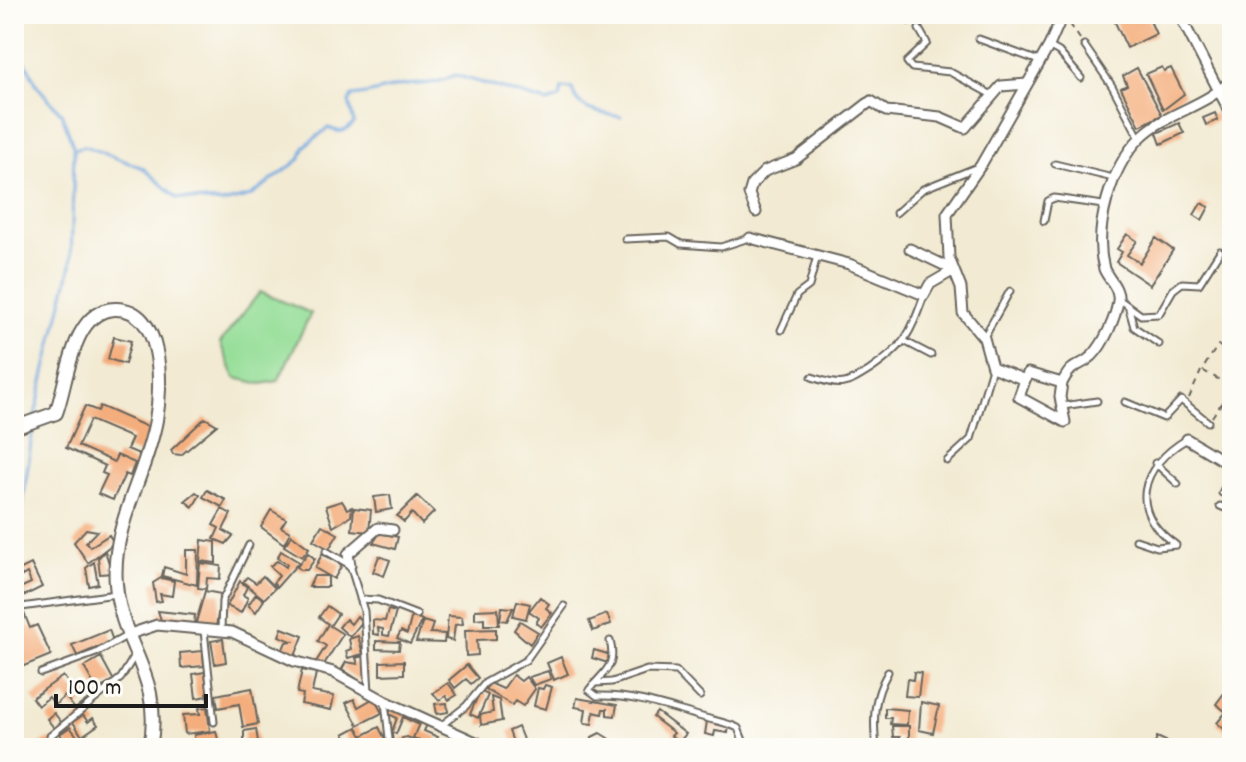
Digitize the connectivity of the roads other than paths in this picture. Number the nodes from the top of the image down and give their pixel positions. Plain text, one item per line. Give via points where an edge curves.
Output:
1 (922, 14) edge
2 (1179, 14) edge
3 (1062, 18) edge
4 (909, 19) dead end
5 (919, 29) dead end
6 (979, 39) dead end
7 (1084, 45) road end
8 (1049, 46) junction
9 (1040, 62) junction
10 (1081, 78) dead end
11 (1232, 79) edge
12 (1027, 84) junction
13 (1218, 94) junction
14 (992, 95) junction
15 (1232, 116) edge
16 (1140, 138) junction
17 (1055, 164) dead end
18 (981, 165) junction
19 (1113, 178) junction
20 (1103, 205) junction
21 (756, 212) dead end
22 (896, 213) dead end
23 (1044, 221) dead end
24 (750, 238) joint
25 (625, 239) dead end
26 (910, 249) dead end
27 (1220, 251) dead end
28 (817, 255) junction
29 (954, 270) junction
30 (1010, 291) dead end
31 (924, 295) junction
32 (1119, 299) junction
33 (1129, 308) junction
34 (781, 330) dead end
35 (984, 338) junction
36 (904, 341) junction
37 (1159, 344) dead end
38 (931, 355) dead end
39 (992, 367) junction
40 (812, 377) dead end
41 (1025, 380) junction
42 (1062, 383) junction
43 (1097, 401) dead end
44 (1125, 402) dead end
45 (1062, 406) junction
46 (1208, 422) dead end
47 (14, 428) edge
48 (1187, 439) joint
49 (947, 461) dead end
50 (1155, 463) junction
51 (1232, 466) edge
52 (1232, 473) edge
53 (1178, 484) dead end
54 (1222, 493) dead end
55 (1220, 506) dead end
56 (1232, 511) edge
57 (393, 530) dead end
58 (1136, 540) dead end
59 (249, 545) dead end
60 (326, 551) dead end
61 (350, 565) junction
62 (118, 594) junction
63 (360, 599) junction
64 (564, 606) dead end
65 (14, 608) edge
66 (417, 615) dead end
67 (204, 631) junction
68 (221, 631) junction
69 (130, 634) junction
70 (610, 641) dead end
71 (137, 652) junction
72 (888, 672) dead end
73 (41, 673) dead end
74 (595, 683) junction
75 (369, 692) junction
76 (700, 696) dead end
77 (385, 701) junction
78 (214, 722) dead end
79 (442, 725) junction
80 (50, 736) dead end
81 (745, 746) edge
82 (150, 748) edge
83 (390, 748) edge
84 (489, 748) edge
85 (776, 748) edge
86 (876, 748) edge
87 (991, 748) edge
88 (1035, 748) edge

1 - 4 street
2 - 13 street
3 - 8 street
5 - 14 lane via 927,43 907,62 912,68 950,72
6 - 9 lane
7 - 16 lane
8 - 9 street
8 - 10 lane
9 - 12 street
11 - 13 street
12 - 14 street via 1001,86
12 - 18 street
13 - 15 street
13 - 16 street
14 - 21 street via 965,128 940,117 886,111 871,101 796,159 758,177 749,194
16 - 19 street
17 - 19 lane
18 - 22 lane via 923,189
18 - 29 street via 947,214 946,239
19 - 20 street
20 - 23 lane via 1054,198 1048,201
20 - 32 street via 1105,270
24 - 25 lane via 721,247 681,244 669,237
24 - 28 street
26 - 29 street
27 - 33 lane via 1199,284 1182,283 1159,314 1141,315
28 - 31 street
28 - 34 lane via 809,286 797,295
29 - 31 street via 930,284
29 - 35 street via 963,313
30 - 35 lane
31 - 36 lane
32 - 33 lane
32 - 42 street via 1101,344 1070,367
33 - 37 lane via 1134,327
35 - 39 street
36 - 38 lane
36 - 40 lane via 896,353 851,384
39 - 41 street
39 - 49 lane via 971,439
41 - 42 street via 1028,373
41 - 45 street via 1019,397 1065,422
42 - 45 street
43 - 45 lane
44 - 46 lane via 1164,418 1181,400
47 - 62 street via 56,413 76,344 88,323 105,309 124,309 140,317 152,336 159,372 156,420 117,550
48 - 50 lane
48 - 51 street
50 - 53 lane
50 - 58 lane via 1144,496 1147,514 1159,533 1176,545 1157,547
52 - 54 lane
55 - 56 lane
57 - 61 street via 378,528 348,554
59 - 68 lane via 222,601
60 - 61 lane
61 - 63 lane
62 - 65 lane
62 - 69 street
63 - 66 lane
63 - 75 lane
64 - 79 lane via 526,660 485,683
67 - 68 street
67 - 69 street via 157,625
67 - 78 lane
68 - 75 street via 333,672
69 - 71 street
69 - 73 lane
70 - 74 lane via 610,669
71 - 80 lane via 121,678
71 - 82 street via 154,701
72 - 86 lane via 877,691
74 - 76 lane via 647,670 676,671
74 - 81 lane via 589,690 597,696 663,703 723,720 738,728
75 - 77 street
77 - 79 street
77 - 83 lane
79 - 84 street
81 - 85 lane via 763,743
87 - 88 lane

